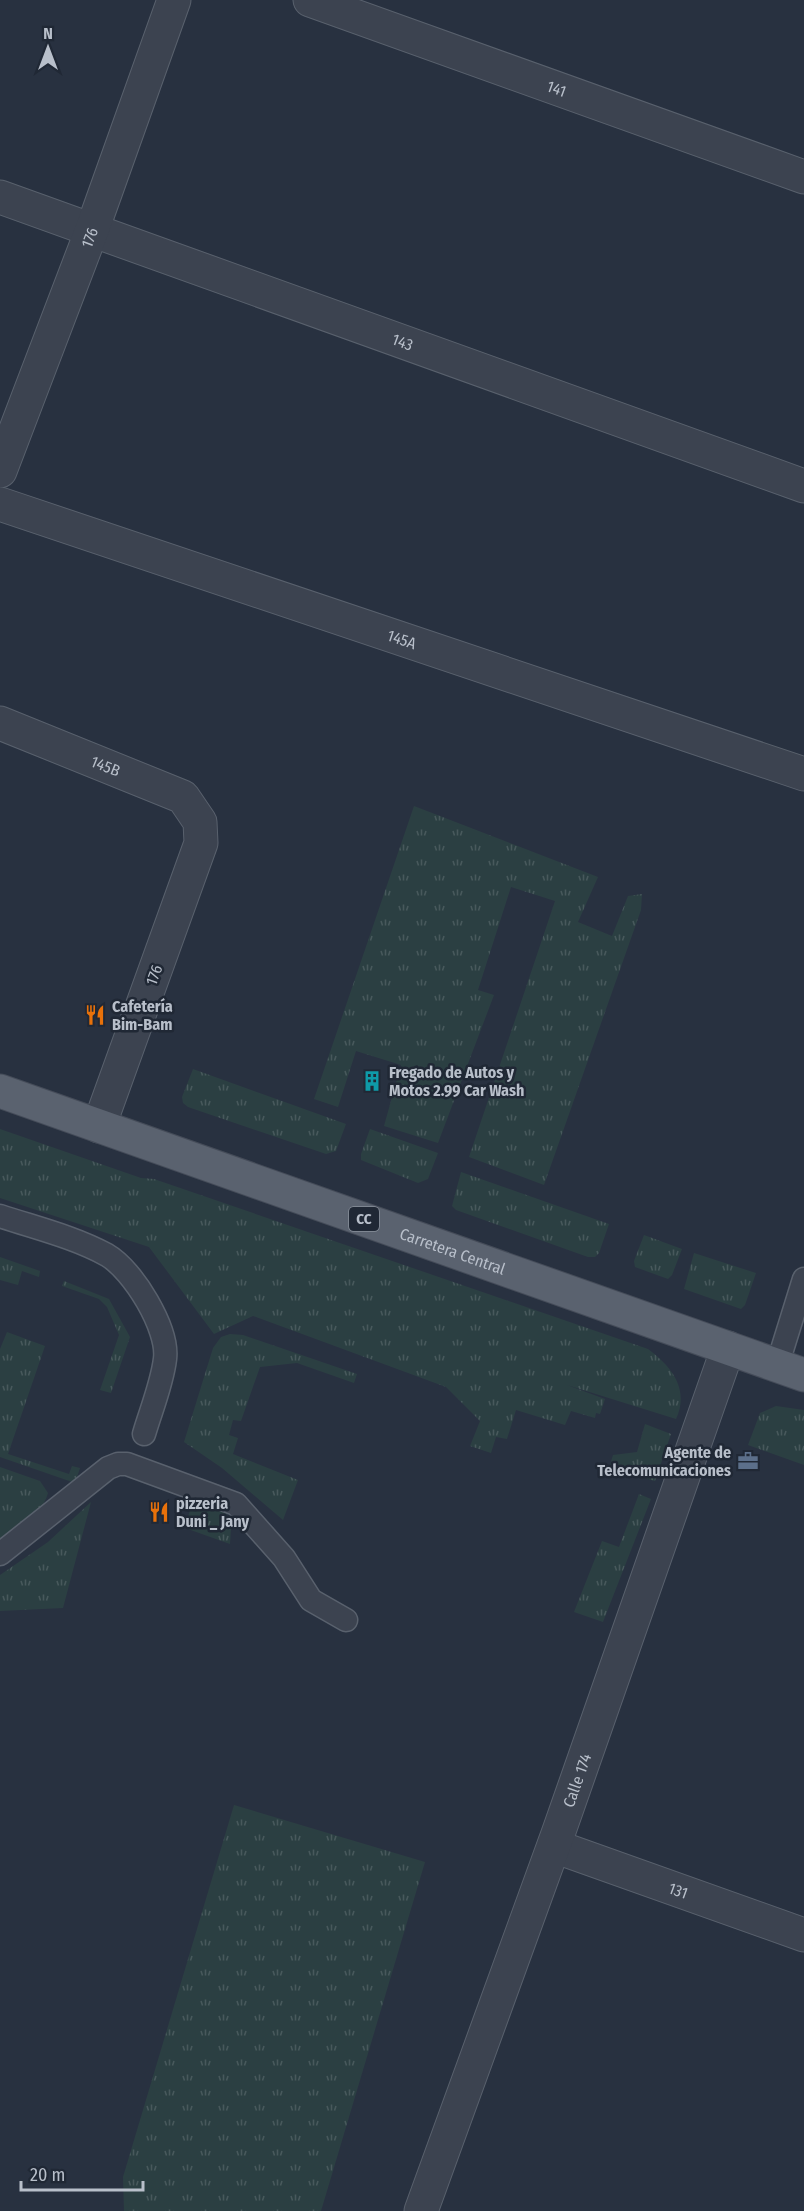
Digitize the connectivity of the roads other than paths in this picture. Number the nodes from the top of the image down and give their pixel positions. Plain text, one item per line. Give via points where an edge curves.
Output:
1 (174, 0) edge
2 (310, 0) edge
3 (804, 177) edge
4 (0, 197) edge
5 (92, 230) junction
6 (0, 471) edge
7 (804, 486) edge
8 (0, 504) edge
9 (0, 723) edge
10 (804, 774) edge
11 (200, 822) joint
12 (0, 1091) edge
13 (99, 1126) junction
14 (0, 1216) edge
15 (804, 1279) edge
16 (728, 1348) junction
17 (790, 1370) edge
18 (144, 1434) dead end
19 (0, 1554) edge
20 (346, 1620) dead end
21 (554, 1846) junction
22 (804, 1935) edge
23 (421, 2211) edge

1 - 5 street, 176
2 - 3 street, 141
4 - 5 street, 143
5 - 6 street, 176
5 - 7 street, 143
8 - 10 street, 145A
9 - 11 street, 145B via 183,797
11 - 13 street, 176 via 201,843
12 - 13 main road, Carretera Central / CC
13 - 16 main road, Carretera Central / CC
14 - 18 lane via 110,1257 151,1305 160,1327 165,1358
15 - 17 lane
16 - 17 main road, Carretera Central / CC
16 - 21 street, Calle 174
19 - 20 lane via 108,1468 127,1464 236,1504 284,1558 310,1600
21 - 22 street, 131
21 - 23 street, Calle 174

